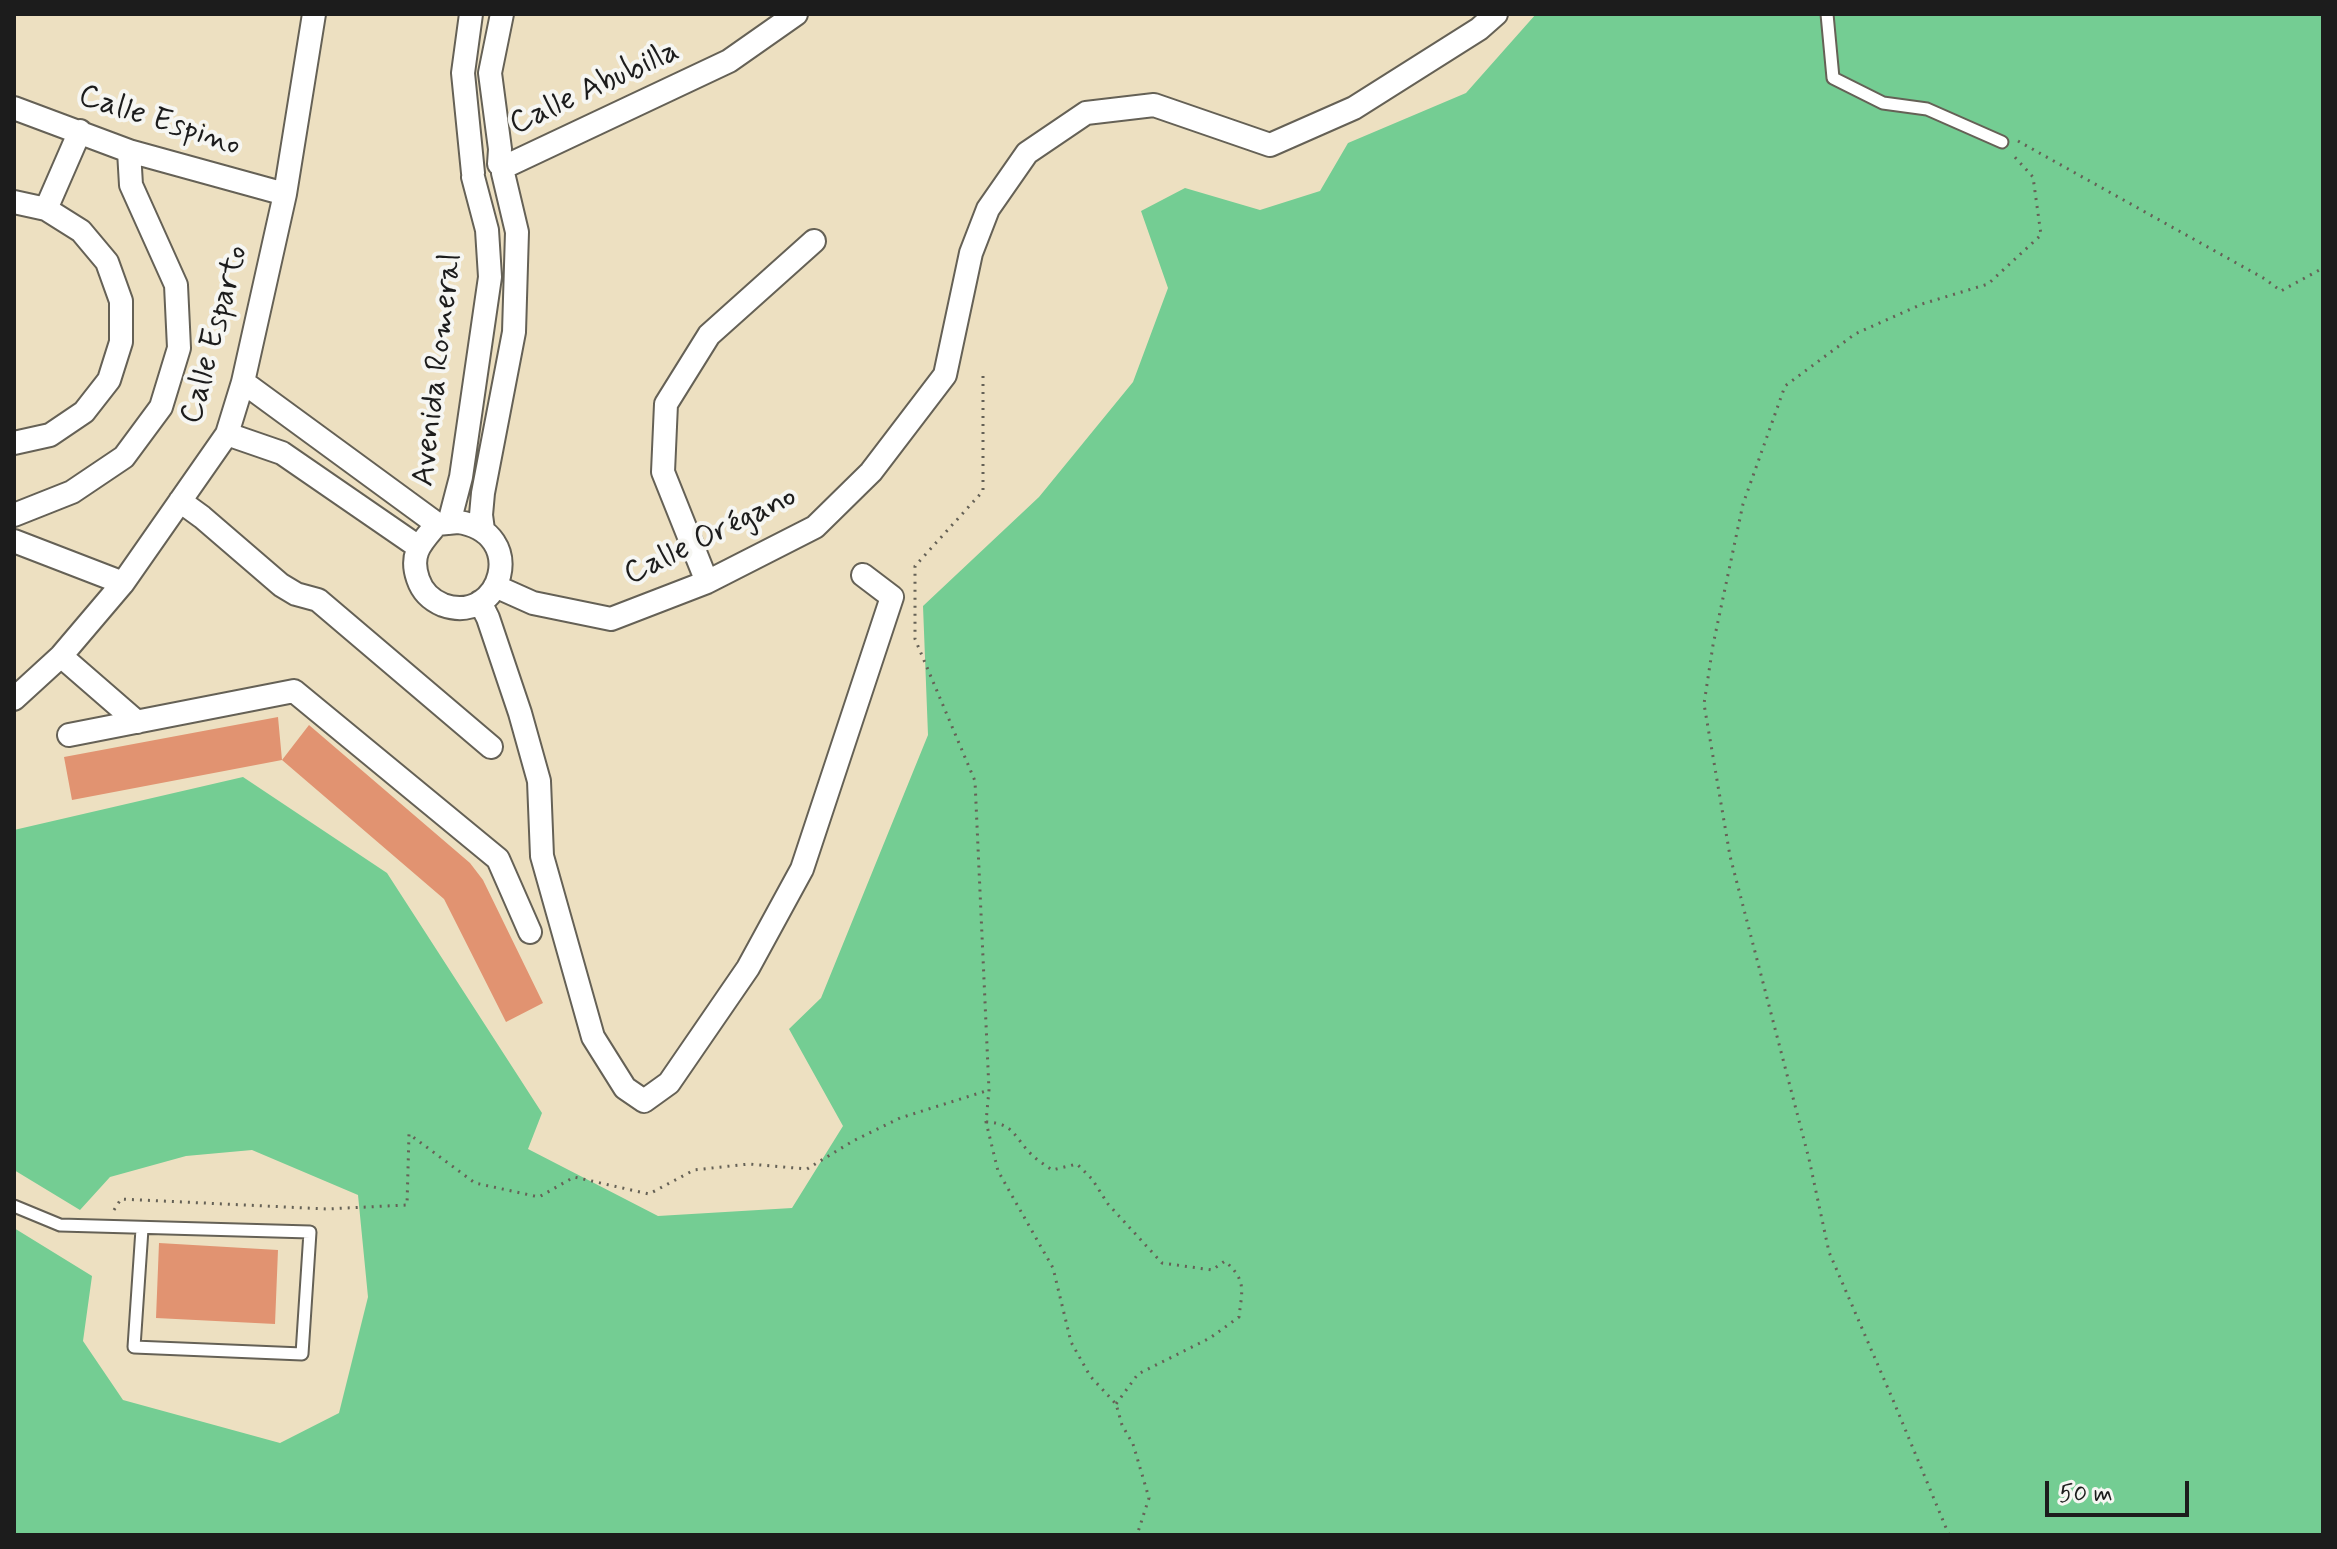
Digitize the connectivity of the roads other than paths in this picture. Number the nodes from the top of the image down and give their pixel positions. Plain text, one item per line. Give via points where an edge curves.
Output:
1 (314, 14) edge
2 (471, 14) edge
3 (502, 14) edge
4 (796, 14) edge
5 (1496, 14) edge
6 (1827, 14) edge
7 (14, 108) edge
8 (80, 131) junction
9 (2002, 142) road end
10 (129, 151) junction
11 (501, 169) junction
12 (473, 175) junction
13 (285, 194) junction
14 (14, 202) edge
15 (46, 209) junction
16 (814, 241) dead end
17 (243, 382) junction
18 (227, 434) junction
19 (14, 443) edge
20 (180, 501) junction
21 (14, 515) edge
22 (443, 524) junction
23 (483, 530) junction
24 (14, 541) edge
25 (417, 546) junction
26 (863, 575) dead end
27 (707, 582) junction
28 (123, 583) junction
29 (495, 586) junction
30 (480, 602) junction
31 (61, 656) junction
32 (14, 699) edge
33 (137, 722) junction
34 (69, 735) dead end
35 (491, 747) dead end
36 (530, 932) dead end
37 (14, 1206) edge
38 (142, 1229) junction

1 - 13 street, Calle Esparto
2 - 12 street, Avenida Romeral via 463,73
3 - 11 street, Avenida Romeral via 490,73
4 - 11 street, Calle Abubilla via 729,61
5 - 27 street, Calle Orégano via 1354,108 1270,145 1154,105 1086,113 1027,153 988,209 971,253 945,375 871,472 815,527
6 - 9 lane via 1833,78 1883,103 1927,109
7 - 8 street, Calle Espino
8 - 10 street, Calle Espino
8 - 15 street
10 - 13 street, Calle Espino
10 - 21 street via 131,185 176,285 179,348 161,407 124,457 72,492
11 - 12 street, Calle Abubilla via 500,183 493,188 483,188
11 - 23 street, Avenida Romeral via 517,232 514,332 483,493
12 - 22 street, Avenida Romeral via 487,230 490,277 461,477
13 - 17 street, Calle Esparto
14 - 15 street
15 - 19 street via 81,231 107,262 121,301 121,342 109,380 84,412 50,435
16 - 27 street via 709,335 666,404 663,472
17 - 18 street, Calle Esparto
17 - 22 street
18 - 20 street, Calle Esparto
18 - 25 street via 282,453
20 - 28 street, Calle Esparto
20 - 35 street via 281,585 318,600
22 - 23 street via 470,524
22 - 25 street
23 - 29 street via 500,554
24 - 28 street
25 - 30 street via 417,578 424,592 451,607
26 - 30 street via 892,597 802,869 739,981 669,1083 644,1101 625,1088 593,1037 542,856 539,781
27 - 29 street, Calle Orégano via 611,619 533,603
28 - 31 street, Calle Esparto
29 - 30 street
31 - 32 street, Calle Esparto
31 - 33 street
33 - 34 street
33 - 36 street via 294,691 498,859
37 - 38 lane via 60,1225
38 - 38 lane via 310,1232 302,1354 134,1347

